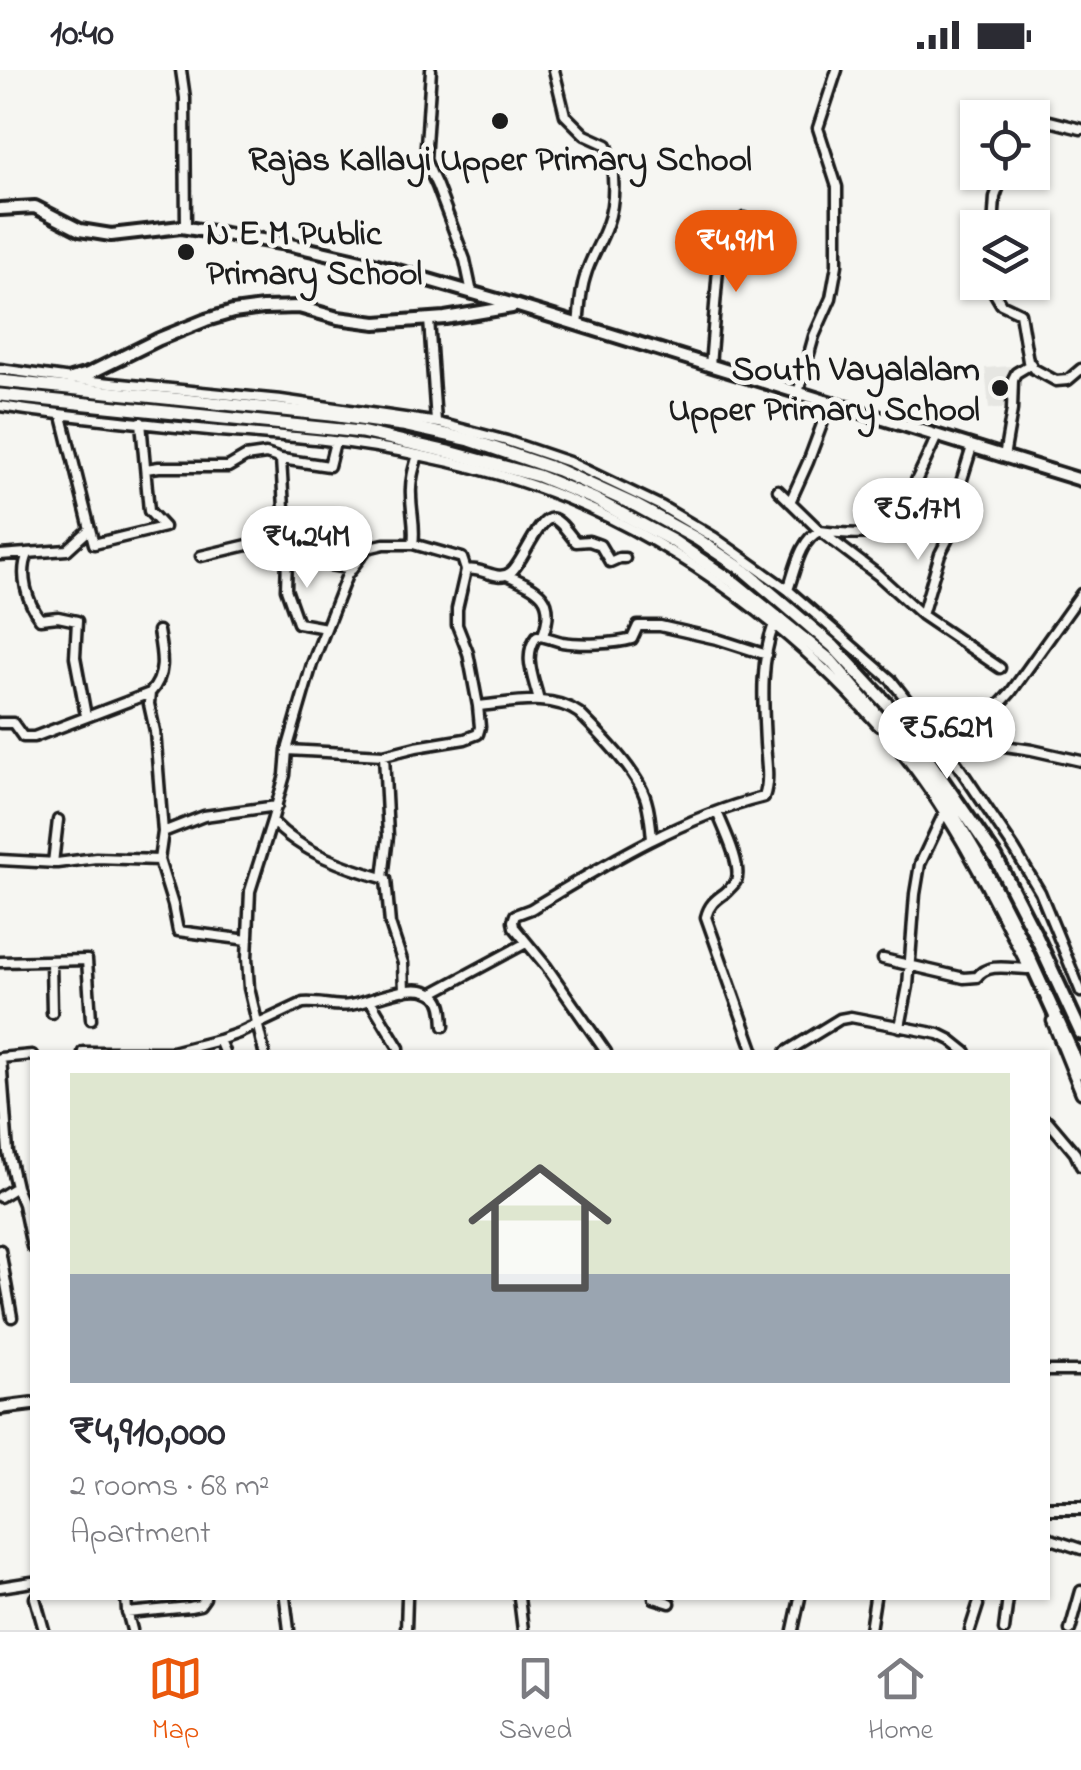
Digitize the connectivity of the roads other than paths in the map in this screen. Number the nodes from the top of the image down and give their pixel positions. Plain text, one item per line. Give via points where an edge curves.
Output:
1 (180, 70) edge
2 (431, 70) edge
3 (554, 70) edge
4 (837, 70) edge
5 (1050, 121) edge
6 (1080, 126) edge
7 (0, 209) edge
8 (744, 218) dead end
9 (186, 228) junction
10 (472, 293) junction
11 (999, 300) edge
12 (518, 306) junction
13 (428, 319) junction
14 (578, 325) junction
15 (1030, 364) junction
16 (710, 366) junction
17 (0, 369) edge
18 (1081, 369) edge
19 (71, 379) junction
20 (0, 381) edge
21 (798, 393) junction
22 (0, 395) edge
23 (830, 403) junction
24 (0, 406) edge
25 (62, 416) junction
26 (141, 422) junction
27 (436, 422) junction
28 (938, 436) junction
29 (334, 442) junction
30 (972, 446) junction
31 (418, 454) junction
32 (1004, 457) junction
33 (281, 459) junction
34 (146, 470) junction
35 (1081, 480) edge
36 (778, 490) dead end
37 (790, 502) junction
38 (90, 529) junction
39 (820, 532) junction
40 (286, 536) junction
41 (413, 544) junction
42 (28, 554) junction
43 (0, 556) edge
44 (200, 556) dead end
45 (287, 557) junction
46 (625, 558) dead end
47 (352, 569) junction
48 (466, 570) junction
49 (506, 575) junction
50 (788, 590) junction
51 (1081, 594) edge
52 (922, 614) junction
53 (774, 624) junction
54 (326, 628) junction
55 (158, 631) dead end
56 (543, 635) junction
57 (767, 655) junction
58 (1000, 668) dead end
59 (150, 693) junction
60 (540, 700) junction
61 (478, 706) junction
62 (86, 716) junction
63 (0, 724) edge
64 (982, 742) junction
65 (287, 750) junction
66 (384, 756) junction
67 (953, 758) junction
68 (1081, 761) edge
69 (278, 806) junction
70 (717, 812) junction
71 (944, 813) junction
72 (58, 820) dead end
73 (272, 821) junction
74 (163, 832) junction
75 (652, 839) junction
76 (0, 860) edge
77 (159, 860) junction
78 (53, 863) junction
79 (383, 878) junction
80 (248, 940) junction
81 (526, 943) junction
82 (883, 959) dead end
83 (51, 960) junction
84 (0, 962) edge
85 (910, 967) junction
86 (1029, 970) junction
87 (404, 991) junction
88 (1081, 992) edge
89 (434, 994) junction
90 (370, 1000) junction
91 (52, 1013) dead end
92 (90, 1019) dead end
93 (256, 1025) junction
94 (444, 1026) dead end
95 (900, 1027) junction
96 (1081, 1033) edge
97 (219, 1040) junction
98 (180, 1050) edge
99 (223, 1050) edge
100 (263, 1050) edge
101 (399, 1050) edge
102 (605, 1050) edge
103 (753, 1050) edge
104 (789, 1050) edge
105 (964, 1050) edge
106 (30, 1054) edge
107 (0, 1058) edge
108 (1081, 1072) edge
109 (1081, 1094) edge
110 (1050, 1124) edge
111 (1081, 1166) edge
112 (16, 1188) junction
113 (0, 1197) edge
114 (30, 1237) edge
115 (0, 1250) edge
116 (12, 1317) dead end
117 (1050, 1371) edge
118 (1081, 1372) edge
119 (30, 1404) edge
120 (0, 1408) edge
121 (1050, 1508) edge
122 (1081, 1508) edge
123 (1050, 1539) edge
124 (1081, 1549) edge
125 (30, 1582) edge
126 (0, 1587) edge
127 (1081, 1591) edge
128 (36, 1600) edge
129 (126, 1600) edge
130 (204, 1600) edge
131 (285, 1600) edge
132 (407, 1600) edge
133 (520, 1600) edge
134 (660, 1600) edge
135 (800, 1600) edge
136 (875, 1600) edge
137 (1008, 1600) edge
138 (670, 1603) dead end
139 (978, 1606) dead end
140 (128, 1613) junction
141 (44, 1630) edge
142 (132, 1630) edge
143 (289, 1630) edge
144 (406, 1630) edge
145 (524, 1630) edge
146 (793, 1630) edge
147 (870, 1630) edge
148 (970, 1630) edge
149 (1004, 1630) edge
150 (1070, 1630) edge

1 - 9 street
2 - 10 street via 425,160
3 - 14 street via 566,114 585,135 607,145 612,160 608,224 582,282
4 - 21 street via 818,128 838,187 837,265
5 - 6 street
7 - 9 main road via 36,207 80,230 112,235
8 - 16 street via 718,269
9 - 10 main road via 370,262
10 - 12 main road
11 - 15 street via 1020,313
12 - 13 main road
12 - 14 main road
13 - 19 main road via 376,324 299,307 233,312
13 - 27 street
14 - 16 main road
15 - 18 street via 1056,381
15 - 32 street via 1013,379
16 - 21 main road
17 - 19 street
19 - 27 street
20 - 96 highway via 332,415 470,440 558,470 697,539 834,646 897,715 996,858
21 - 23 main road
22 - 108 highway via 362,432 538,476 673,540 831,662 933,781 1020,938
23 - 28 main road
23 - 37 street
24 - 25 street
25 - 26 street
25 - 38 street
26 - 29 street
26 - 34 street
27 - 50 street via 569,462 716,538
28 - 30 main road
28 - 39 street via 890,526 879,532
29 - 31 street
29 - 33 street via 328,466
30 - 32 main road
30 - 52 street via 954,525
31 - 41 street
31 - 53 street via 568,499 685,562
32 - 35 main road
33 - 34 street via 266,454 228,467
33 - 40 street
34 - 38 street via 149,511 164,527 94,544
36 - 37 street
37 - 39 street
38 - 42 street via 67,550
39 - 50 street via 806,541
39 - 52 street
40 - 44 street
40 - 45 street
41 - 47 street via 368,548
41 - 48 street via 462,558
42 - 43 street
42 - 62 street via 23,564 32,609 40,619 77,620 75,657
45 - 47 street
45 - 54 street via 286,589 298,622
46 - 49 street via 610,562 600,544 576,542 548,518
47 - 54 street
48 - 49 street
48 - 61 street via 456,624
49 - 56 street via 544,597 549,619
50 - 67 street via 891,680
51 - 64 street via 992,714
52 - 58 street
53 - 57 street
53 - 71 street via 876,722
54 - 65 street
55 - 59 street via 163,659
56 - 57 street via 619,642 632,639 638,626 660,626
56 - 60 street via 528,654
57 - 70 street via 764,797
59 - 62 street
59 - 74 street
60 - 61 street
60 - 75 street via 579,713 629,769 646,798
61 - 66 street via 478,734
62 - 63 street via 34,737 23,737 14,723
64 - 67 street via 957,739
64 - 68 street
65 - 66 street
65 - 69 street
66 - 79 street
67 - 88 street via 1040,892
69 - 73 street
69 - 74 street via 204,816
70 - 75 street
70 - 103 street via 738,875 706,917
71 - 85 street via 920,864
71 - 86 street
72 - 78 street
73 - 79 street via 320,854
73 - 80 street via 250,891
74 - 77 street
75 - 81 street via 515,915 514,927
76 - 78 street
77 - 78 street
77 - 80 street via 178,931
79 - 87 street
80 - 93 street
81 - 89 street
81 - 102 street
82 - 85 street
83 - 84 street
83 - 91 street
83 - 92 street via 87,960
85 - 86 street via 964,978 993,967
85 - 95 street
86 - 109 street
87 - 89 street
87 - 90 street
89 - 94 street
90 - 93 street via 303,1004
90 - 101 street
93 - 97 street
93 - 100 street
95 - 104 street via 851,1016
95 - 105 street via 938,1034
97 - 98 street
97 - 99 street
106 - 107 street
107 - 112 street
110 - 111 street
112 - 113 street
112 - 114 street
115 - 116 street
117 - 118 street
119 - 120 main road
121 - 122 main road
123 - 124 street
125 - 126 street
127 - 150 street
128 - 141 street
129 - 140 street
130 - 140 street via 182,1609
131 - 143 street
132 - 144 street
133 - 145 street
134 - 138 street
135 - 146 street
136 - 147 street
137 - 149 street
139 - 148 street
140 - 142 street

